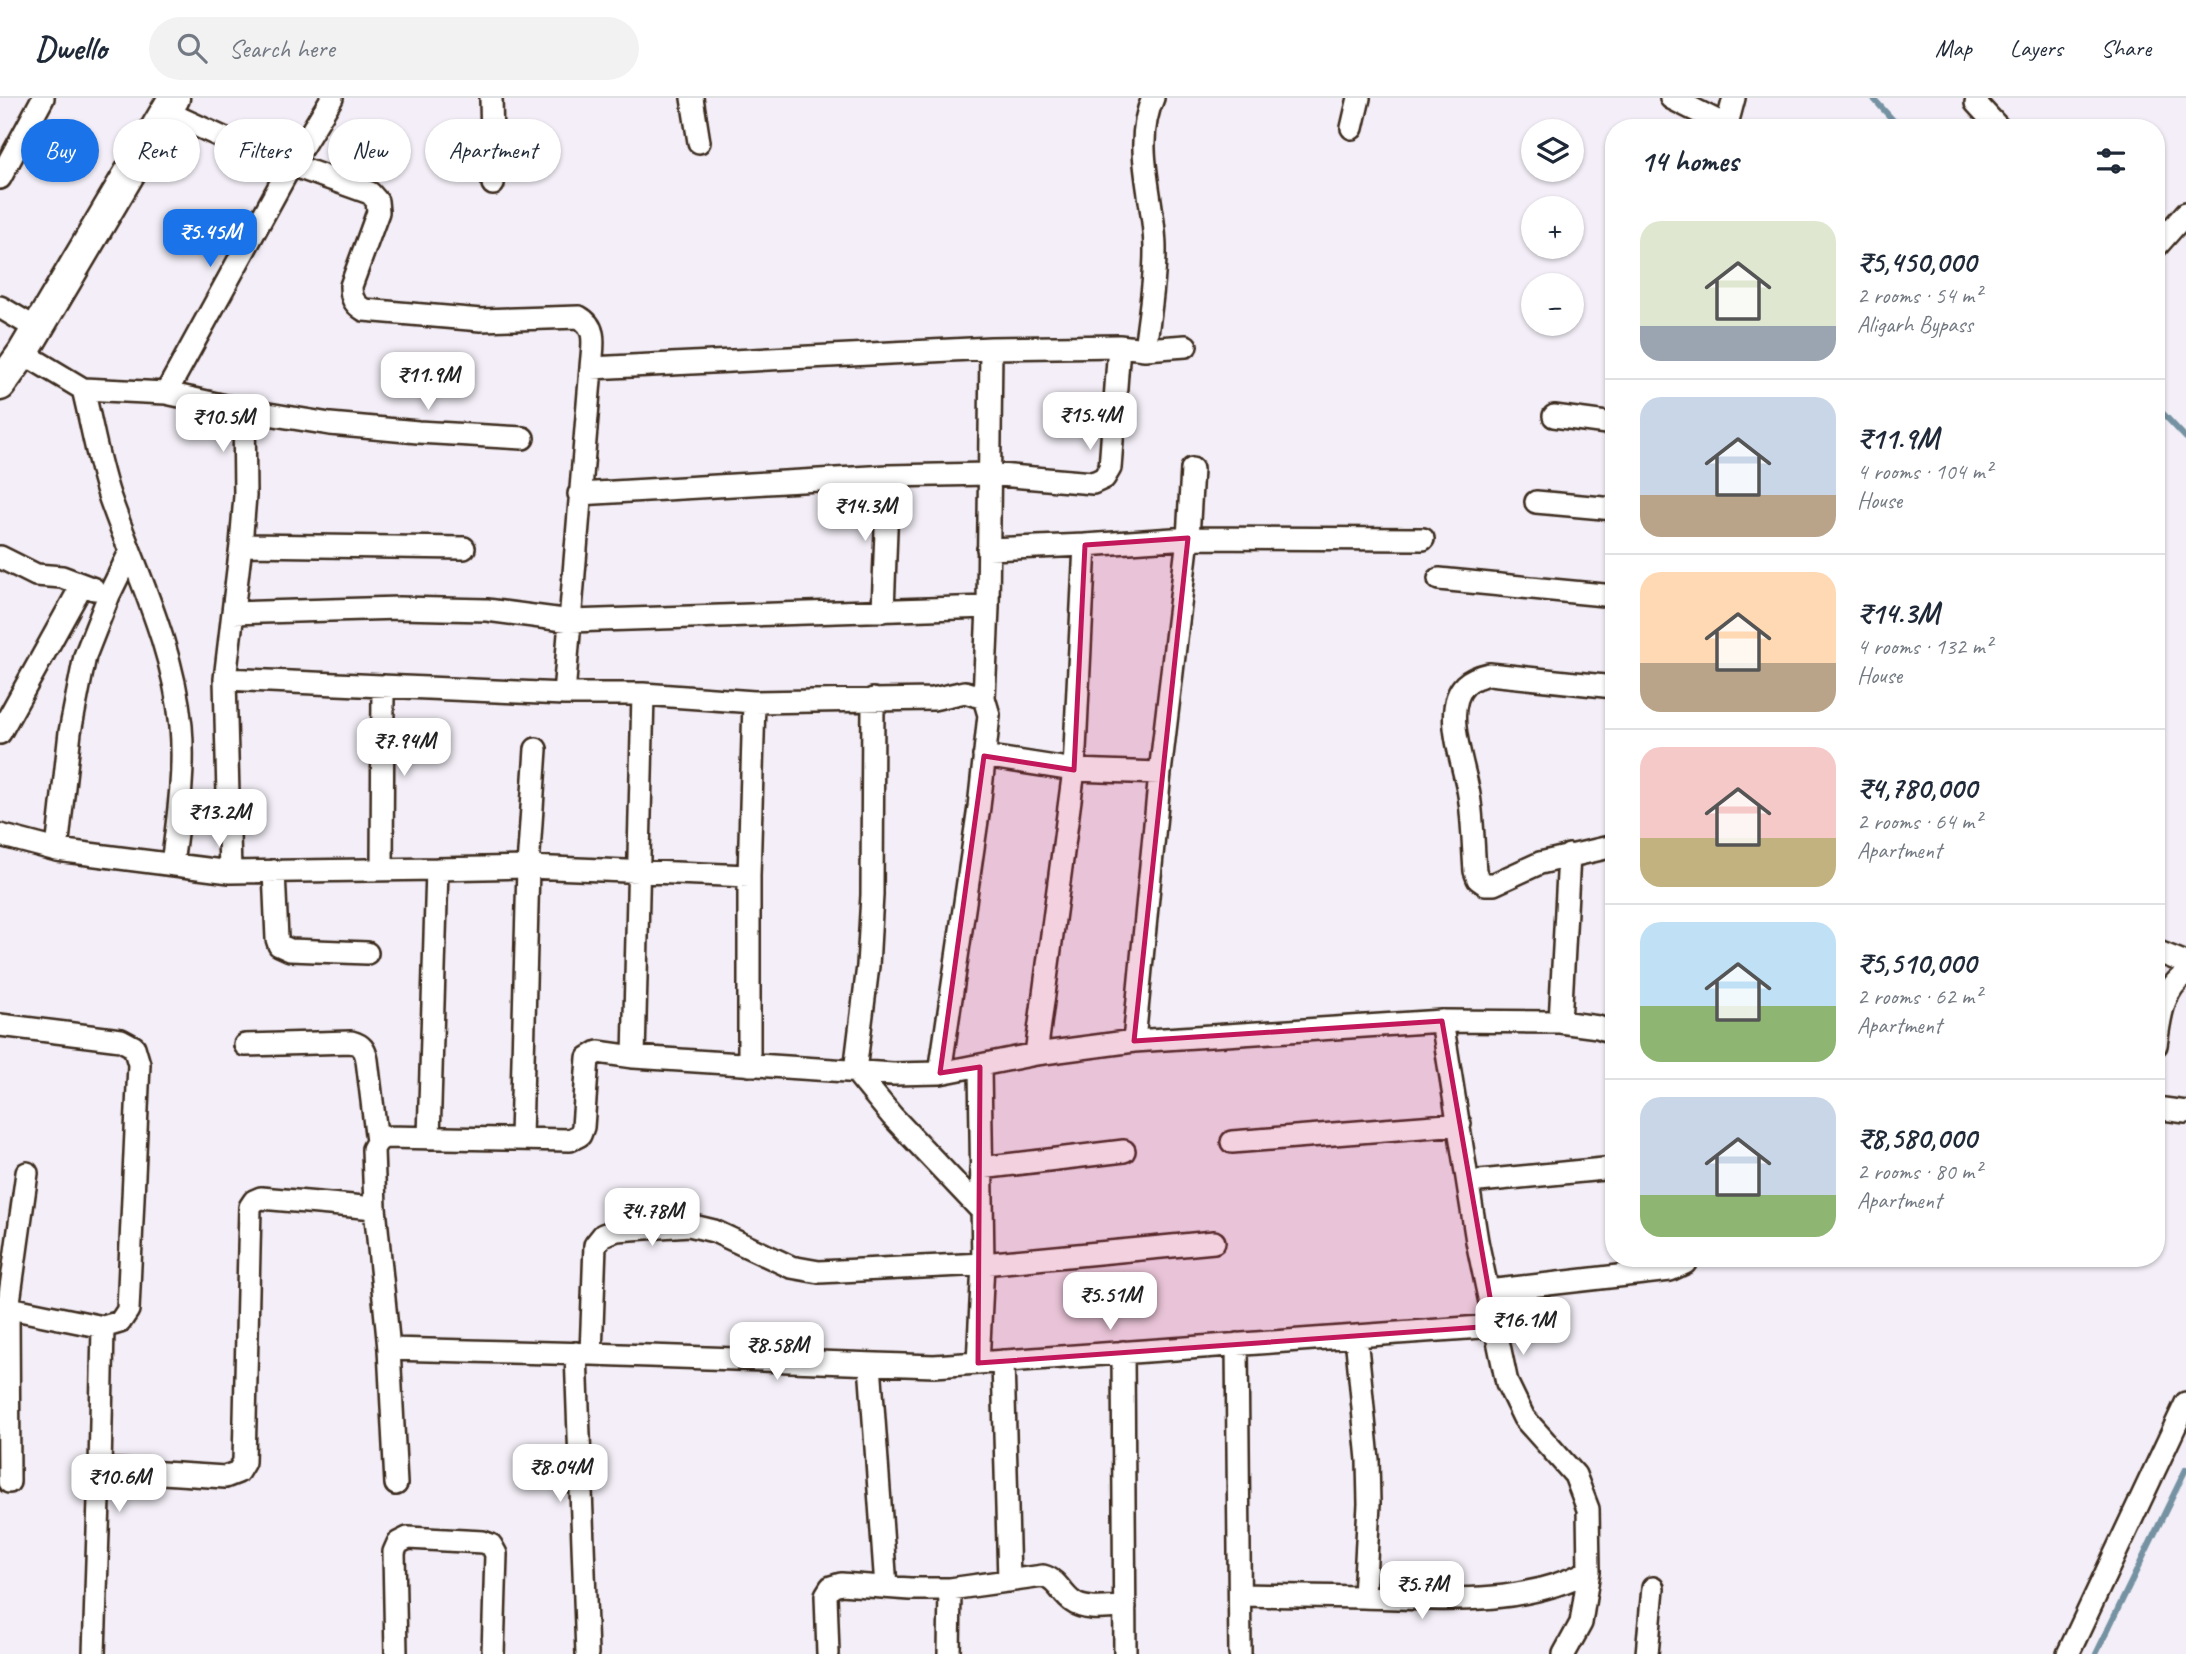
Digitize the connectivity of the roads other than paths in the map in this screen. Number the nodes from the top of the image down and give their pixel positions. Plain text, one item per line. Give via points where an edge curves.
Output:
1 (43, 98) edge
2 (332, 98) edge
3 (491, 98) edge
4 (692, 98) edge
5 (1153, 98) edge
6 (1359, 98) edge
7 (1671, 98) edge
8 (1734, 98) edge
9 (1976, 103) dead end
10 (171, 105) edge
11 (1711, 119) edge
12 (1728, 119) edge
13 (1991, 119) edge
14 (314, 127) edge
15 (1352, 128) dead end
16 (214, 129) edge
17 (699, 142) dead end
18 (314, 173) edge
19 (0, 178) edge
20 (282, 182) edge
21 (494, 184) dead end
22 (2186, 213) edge
23 (2165, 237) edge
24 (0, 307) edge
25 (30, 341) junction
26 (1119, 346) junction
27 (1186, 346) dead end
28 (991, 348) junction
29 (1145, 349) junction
30 (591, 368) junction
31 (0, 385) edge
32 (83, 389) junction
33 (166, 393) junction
34 (244, 410) junction
35 (1554, 416) dead end
36 (1605, 423) edge
37 (523, 438) dead end
38 (1192, 469) dead end
39 (988, 474) junction
40 (888, 476) junction
41 (579, 494) junction
42 (1536, 502) dead end
43 (1605, 508) edge
44 (1188, 538) junction
45 (1423, 539) dead end
46 (242, 545) junction
47 (1086, 545) junction
48 (464, 548) dead end
49 (988, 549) junction
50 (130, 552) junction
51 (0, 557) edge
52 (1439, 579) dead end
53 (82, 585) junction
54 (109, 595) junction
55 (1605, 595) edge
56 (988, 607) junction
57 (883, 611) junction
58 (233, 613) junction
59 (570, 621) junction
60 (225, 679) junction
61 (383, 686) junction
62 (1605, 686) edge
63 (564, 694) junction
64 (643, 694) junction
65 (984, 698) junction
66 (873, 699) junction
67 (754, 702) junction
68 (0, 733) edge
69 (537, 749) dead end
70 (984, 756) junction
71 (1074, 770) junction
72 (1160, 773) junction
73 (0, 835) edge
74 (1605, 848) edge
75 (57, 850) junction
76 (1569, 855) junction
77 (172, 864) junction
78 (528, 867) junction
79 (437, 869) junction
80 (382, 870) junction
81 (274, 871) junction
82 (230, 872) junction
83 (639, 872) junction
84 (749, 876) junction
85 (367, 953) dead end
86 (2165, 955) edge
87 (2186, 963) edge
88 (2186, 974) edge
89 (2165, 1002) edge
90 (1442, 1021) junction
91 (1560, 1023) junction
92 (0, 1025) edge
93 (1605, 1029) edge
94 (1134, 1041) junction
95 (245, 1045) dead end
96 (1036, 1054) junction
97 (634, 1057) junction
98 (749, 1065) junction
99 (980, 1067) junction
100 (855, 1072) junction
101 (940, 1073) junction
102 (2165, 1109) edge
103 (2186, 1112) edge
104 (1460, 1124) junction
105 (429, 1138) junction
106 (522, 1138) junction
107 (377, 1142) junction
108 (1232, 1142) dead end
109 (1124, 1152) dead end
110 (981, 1168) junction
111 (1605, 1169) edge
112 (27, 1173) dead end
113 (1469, 1182) junction
114 (375, 1208) junction
115 (982, 1211) junction
116 (1214, 1242) dead end
117 (983, 1264) junction
118 (1676, 1267) edge
119 (1488, 1291) junction
120 (4, 1308) edge
121 (1495, 1326) junction
122 (103, 1327) junction
123 (1356, 1336) junction
124 (1237, 1344) junction
125 (389, 1349) junction
126 (1123, 1352) junction
127 (583, 1353) junction
128 (1003, 1361) junction
129 (978, 1363) junction
130 (870, 1364) junction
131 (2186, 1403) edge
132 (100, 1469) junction
133 (9, 1482) dead end
134 (396, 1484) dead end
135 (1589, 1571) junction
136 (1009, 1581) junction
137 (886, 1587) junction
138 (1653, 1588) dead end
139 (950, 1589) junction
140 (1240, 1595) junction
141 (1364, 1597) junction
142 (1125, 1606) junction
143 (94, 1654) edge
144 (396, 1654) edge
145 (493, 1654) edge
146 (587, 1654) edge
147 (828, 1654) edge
148 (948, 1654) edge
149 (1125, 1654) edge
150 (1240, 1654) edge
151 (1564, 1654) edge
152 (1647, 1654) edge
153 (2068, 1654) edge

1 - 19 street
2 - 14 street
3 - 21 street
4 - 17 street
5 - 29 street via 1144,152 1155,253
6 - 15 street
7 - 11 street
8 - 12 street
9 - 13 street
10 - 16 street
10 - 25 main road
18 - 30 street via 370,193 377,201 378,212 351,286 355,305 364,310 481,320 579,317 594,332
20 - 33 street
22 - 23 street
24 - 25 street
25 - 31 main road
25 - 32 street
26 - 28 street
26 - 29 street
26 - 39 street via 1110,468 1104,478 1093,483
27 - 29 street
28 - 30 street
28 - 39 street
30 - 41 street
32 - 33 street
32 - 50 street via 109,495
33 - 34 street
34 - 37 street via 330,424
34 - 46 street
35 - 36 street
38 - 44 street
39 - 40 street
39 - 49 street
40 - 41 street
40 - 57 street
41 - 59 street
42 - 43 street
44 - 45 street
44 - 47 street
44 - 72 street
46 - 48 street
46 - 58 street
47 - 49 street
47 - 71 street
49 - 56 street
50 - 54 street
50 - 77 street via 171,667 181,727 181,788
51 - 53 street via 36,575
52 - 55 street
53 - 54 street
53 - 68 street
54 - 75 street via 85,656 70,732
56 - 57 street
56 - 65 street
57 - 59 street
58 - 59 street via 487,610
58 - 60 street
59 - 63 street
60 - 61 street
60 - 82 street
61 - 63 street
61 - 80 street
62 - 76 street via 1489,674 1463,687 1456,704 1455,732 1469,793 1478,879 1494,884
63 - 64 street
64 - 67 street
64 - 83 street
65 - 66 street via 965,692 933,699
65 - 70 street via 989,715
66 - 67 street
66 - 100 street via 871,919
67 - 84 street
69 - 78 street
70 - 71 street
70 - 101 street
71 - 72 street
71 - 96 street
72 - 94 street
73 - 75 street
74 - 76 street
75 - 77 street
76 - 91 street
77 - 82 street
78 - 79 street
78 - 83 street
78 - 106 street
79 - 80 street
79 - 105 street
80 - 81 street
81 - 82 street
81 - 85 street via 279,945 290,950
83 - 84 street
83 - 97 street
84 - 98 street
86 - 87 street
88 - 89 street
90 - 91 street
90 - 94 street
90 - 104 street
91 - 93 street
92 - 122 street via 121,1040 134,1047 139,1064 128,1310 120,1322
94 - 96 street
95 - 107 street via 360,1044 367,1060
96 - 99 street
97 - 98 street
97 - 106 street via 598,1052 588,1058 580,1135 570,1140
98 - 100 street
99 - 101 street
99 - 110 street
100 - 101 street
100 - 115 street
102 - 103 street
104 - 108 street
104 - 113 street
105 - 106 street
105 - 107 street via 384,1137
107 - 114 street via 373,1149
109 - 110 street
110 - 115 street
111 - 113 street
112 - 120 street
113 - 119 street
114 - 125 street
114 - 132 street via 261,1198 250,1208 244,1462 238,1472 225,1477
115 - 117 street
116 - 117 street
117 - 127 street via 820,1272 790,1267 714,1231 689,1225 617,1230 603,1235 595,1245
117 - 129 street
118 - 119 street
119 - 121 street
120 - 122 street
120 - 133 street
121 - 123 street
121 - 135 street via 1507,1383 1524,1418 1575,1475 1588,1509
122 - 132 street
123 - 124 street
123 - 141 street via 1368,1471
124 - 126 street
124 - 140 street
125 - 127 street
125 - 134 street
126 - 128 street
126 - 142 street
127 - 130 street
127 - 146 street
128 - 129 street
128 - 136 street
129 - 130 street
130 - 137 street
131 - 153 street
132 - 143 street
135 - 141 street via 1538,1592 1422,1600
135 - 151 street via 1581,1623
136 - 139 street
136 - 142 street via 1043,1576 1052,1578 1074,1603 1084,1607
137 - 139 street
137 - 147 street via 831,1587 826,1595
138 - 152 street
139 - 148 street
140 - 141 street
140 - 150 street
142 - 149 street
144 - 145 street via 394,1552 398,1543 408,1538 491,1545 496,1554

